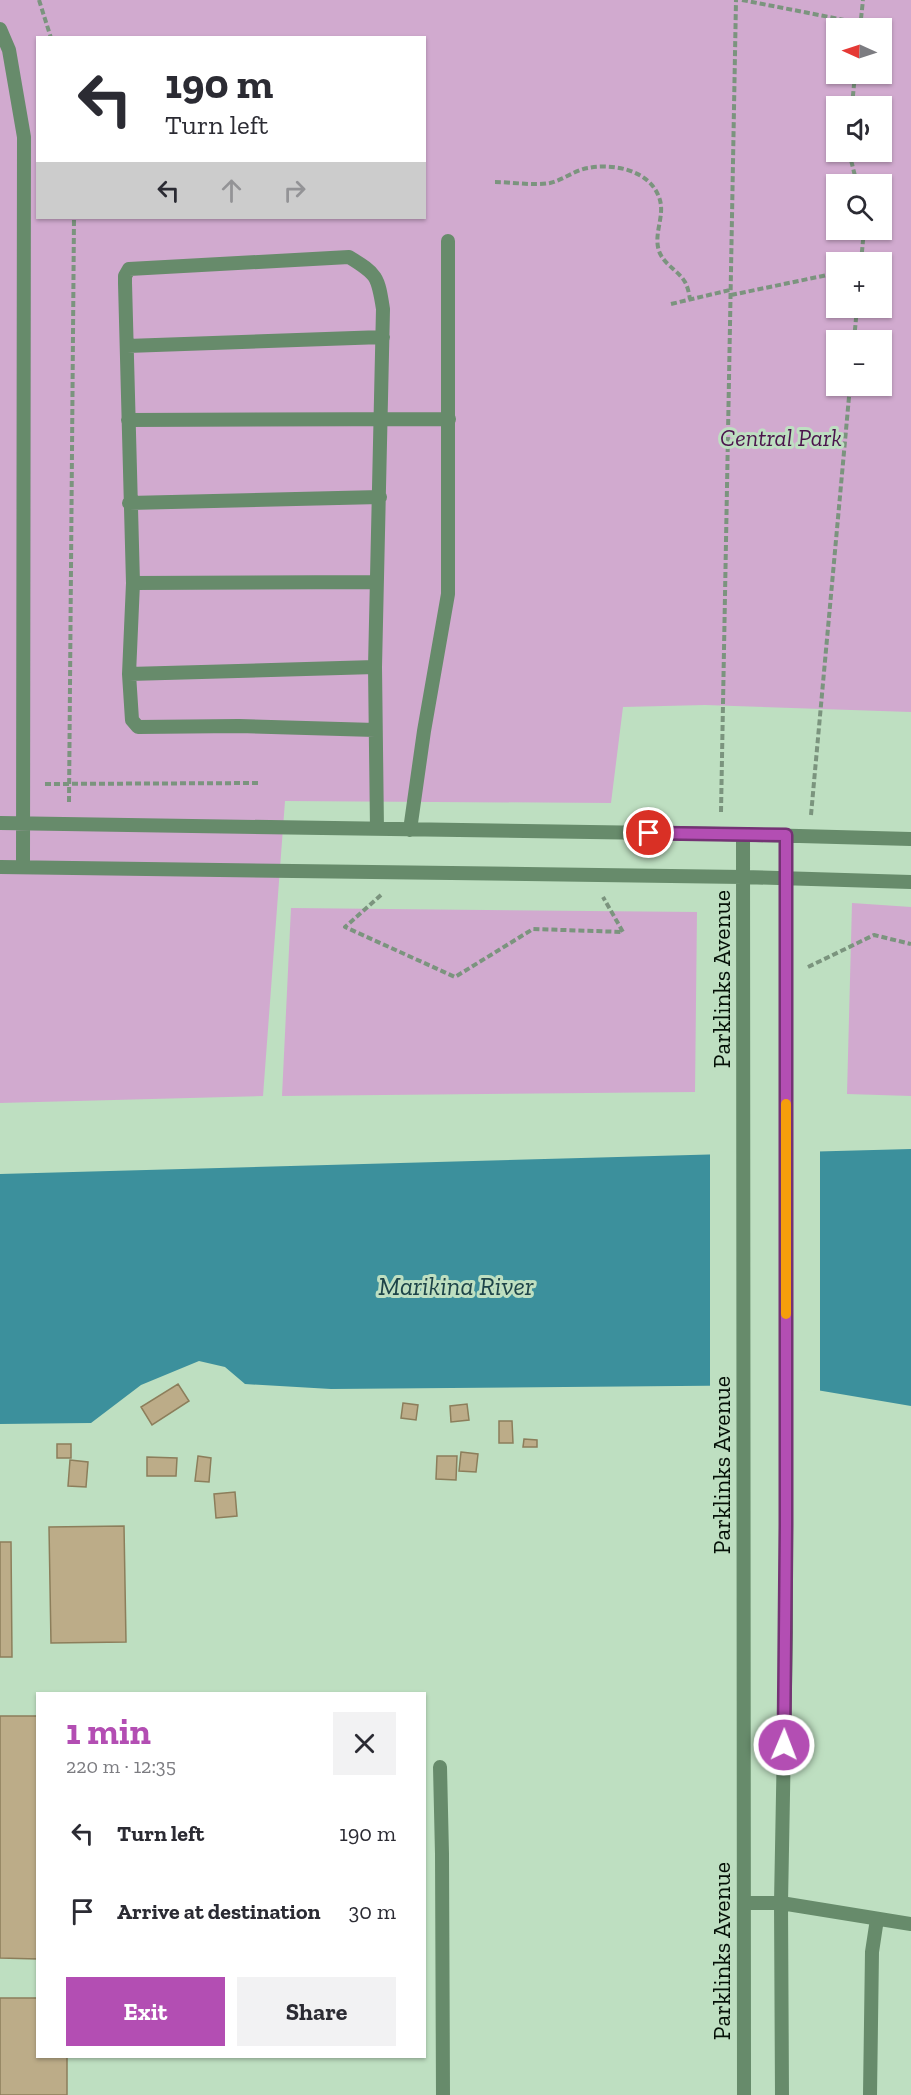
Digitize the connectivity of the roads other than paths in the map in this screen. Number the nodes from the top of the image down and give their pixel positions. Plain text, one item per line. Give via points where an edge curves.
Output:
1 (0, 29) edge
2 (448, 241) dead end
3 (383, 337) junction
4 (126, 346) junction
5 (381, 418) junction
6 (449, 419) junction
7 (128, 420) junction
8 (380, 497) junction
9 (129, 503) junction
10 (376, 582) junction
11 (133, 583) junction
12 (375, 667) junction
13 (129, 674) junction
14 (375, 730) junction
15 (0, 823) edge
16 (24, 823) junction
17 (377, 830) junction
18 (410, 830) junction
19 (743, 834) junction
20 (786, 835) junction
21 (911, 839) edge
22 (0, 867) edge
23 (23, 867) junction
24 (743, 877) junction
25 (786, 878) junction
26 (911, 882) edge
27 (440, 1767) dead end
28 (782, 1903) junction
29 (744, 1904) junction
30 (877, 1919) junction
31 (911, 1924) edge
32 (443, 2095) edge
33 (744, 2095) edge
34 (782, 2095) edge
35 (870, 2095) edge

1 - 16 lane via 9,50 24,137
2 - 6 lane
3 - 4 lane
3 - 4 lane via 380,286 373,272 349,257 129,269 125,276
3 - 5 lane
4 - 7 lane
5 - 6 lane
5 - 7 lane
5 - 8 lane
6 - 18 lane via 448,594
7 - 9 lane
8 - 9 lane
8 - 10 lane
9 - 11 lane
10 - 11 lane
10 - 12 lane
11 - 13 lane
12 - 13 lane
12 - 14 lane
13 - 14 lane via 132,720 138,727
14 - 17 lane
15 - 16 lane
16 - 17 lane
16 - 23 lane
17 - 18 lane
18 - 19 lane
19 - 20 lane
19 - 24 lane, Parklinks Avenue
20 - 21 lane
20 - 25 lane
22 - 23 lane
23 - 24 lane
24 - 25 lane
24 - 29 lane, Parklinks Avenue
25 - 26 lane
25 - 28 lane
27 - 32 lane
28 - 29 lane
28 - 30 lane
28 - 34 lane
29 - 33 lane, Parklinks Avenue
30 - 31 lane
30 - 35 lane via 872,1952

